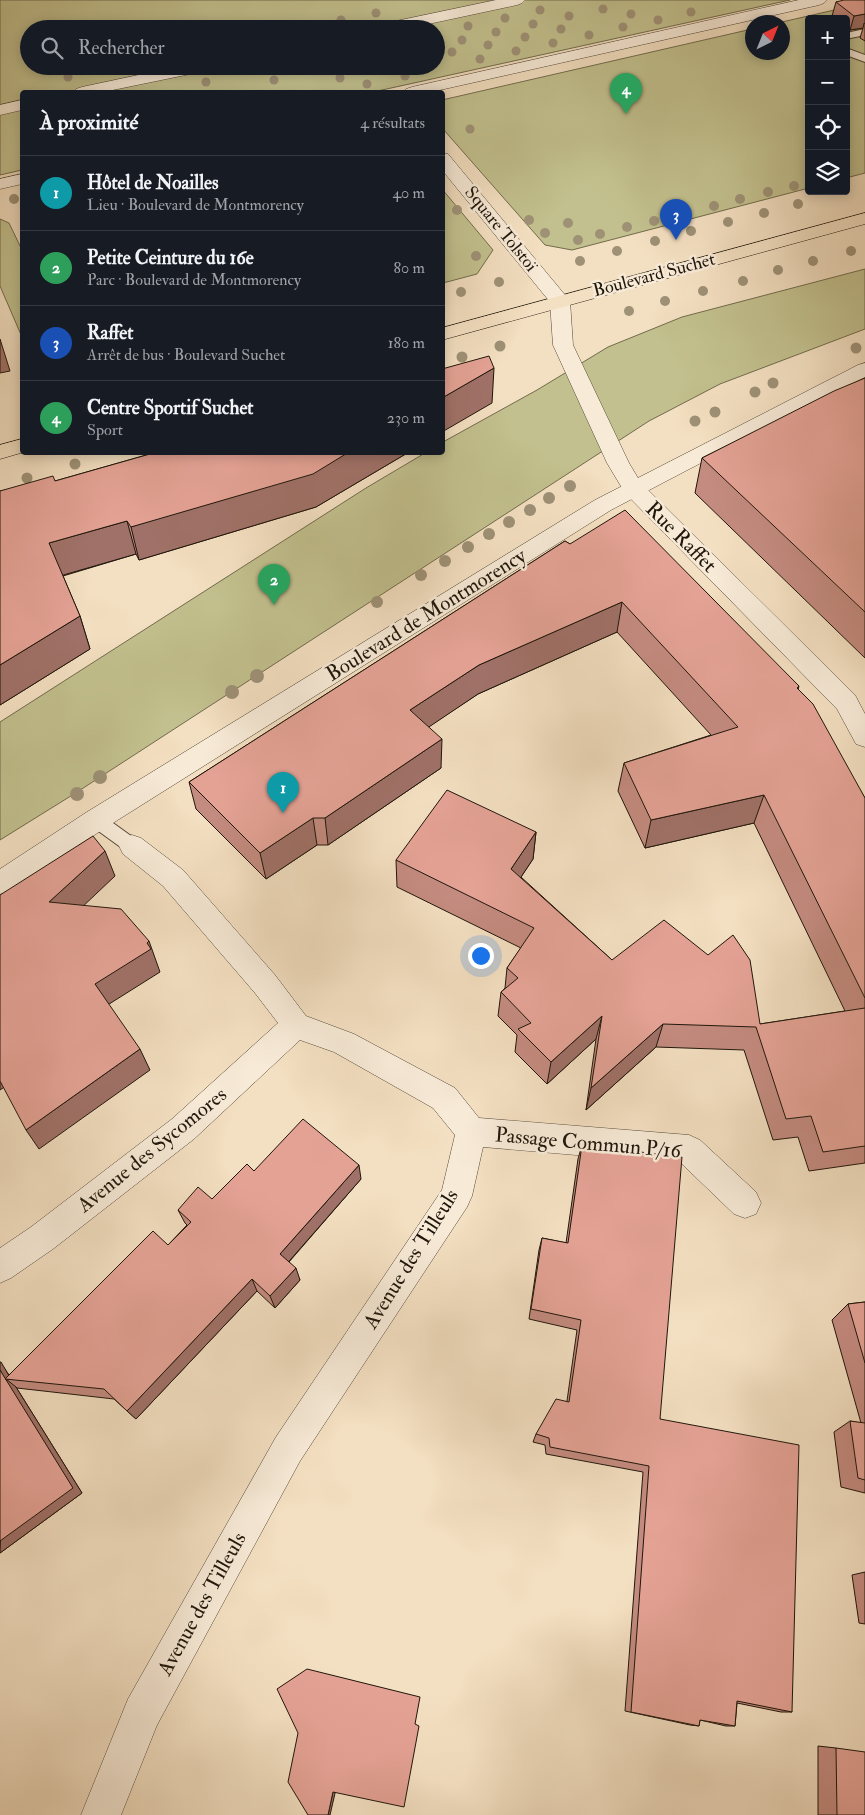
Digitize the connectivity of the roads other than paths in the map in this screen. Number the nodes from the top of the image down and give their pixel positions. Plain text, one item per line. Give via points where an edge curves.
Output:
1 (517, 0) edge
2 (819, 0) edge
3 (424, 20) edge
4 (865, 32) edge
5 (850, 35) edge
6 (850, 53) edge
7 (865, 59) edge
8 (162, 75) edge
9 (91, 90) edge
10 (421, 90) edge
11 (20, 105) edge
12 (0, 110) edge
13 (445, 162) edge
14 (20, 179) edge
15 (0, 184) edge
16 (865, 218) edge
17 (560, 301) junction
18 (445, 333) edge
19 (865, 370) edge
20 (20, 447) edge
21 (0, 452) edge
22 (633, 488) junction
23 (865, 737) edge
24 (96, 820) junction
25 (132, 846) joint
26 (0, 883) edge
27 (296, 1025) junction
28 (471, 1132) junction
29 (744, 1203) dead end
30 (0, 1267) edge
31 (101, 1815) edge

1 - 3 street
2 - 10 street
4 - 5 lane
6 - 7 lane
8 - 9 street
11 - 12 street
13 - 17 street, Square Tolstoï
14 - 15 street
16 - 17 main road, Boulevard Suchet
17 - 18 main road, Boulevard Suchet
17 - 22 street, Rue Raffet via 563,344 618,463
19 - 22 street, Boulevard de Montmorency
20 - 21 main road
22 - 23 street, Rue Raffet via 846,702
22 - 24 street, Boulevard de Montmorency
24 - 25 lane
24 - 26 street, Boulevard de Montmorency
25 - 27 street via 173,878 265,984
27 - 28 street via 344,1043 444,1098
27 - 30 street, Avenue des Sycomores via 183,1129
28 - 29 street, Passage Commun P/16 via 690,1150
28 - 31 street, Avenue des Tilleuls via 456,1196 288,1449 142,1713

